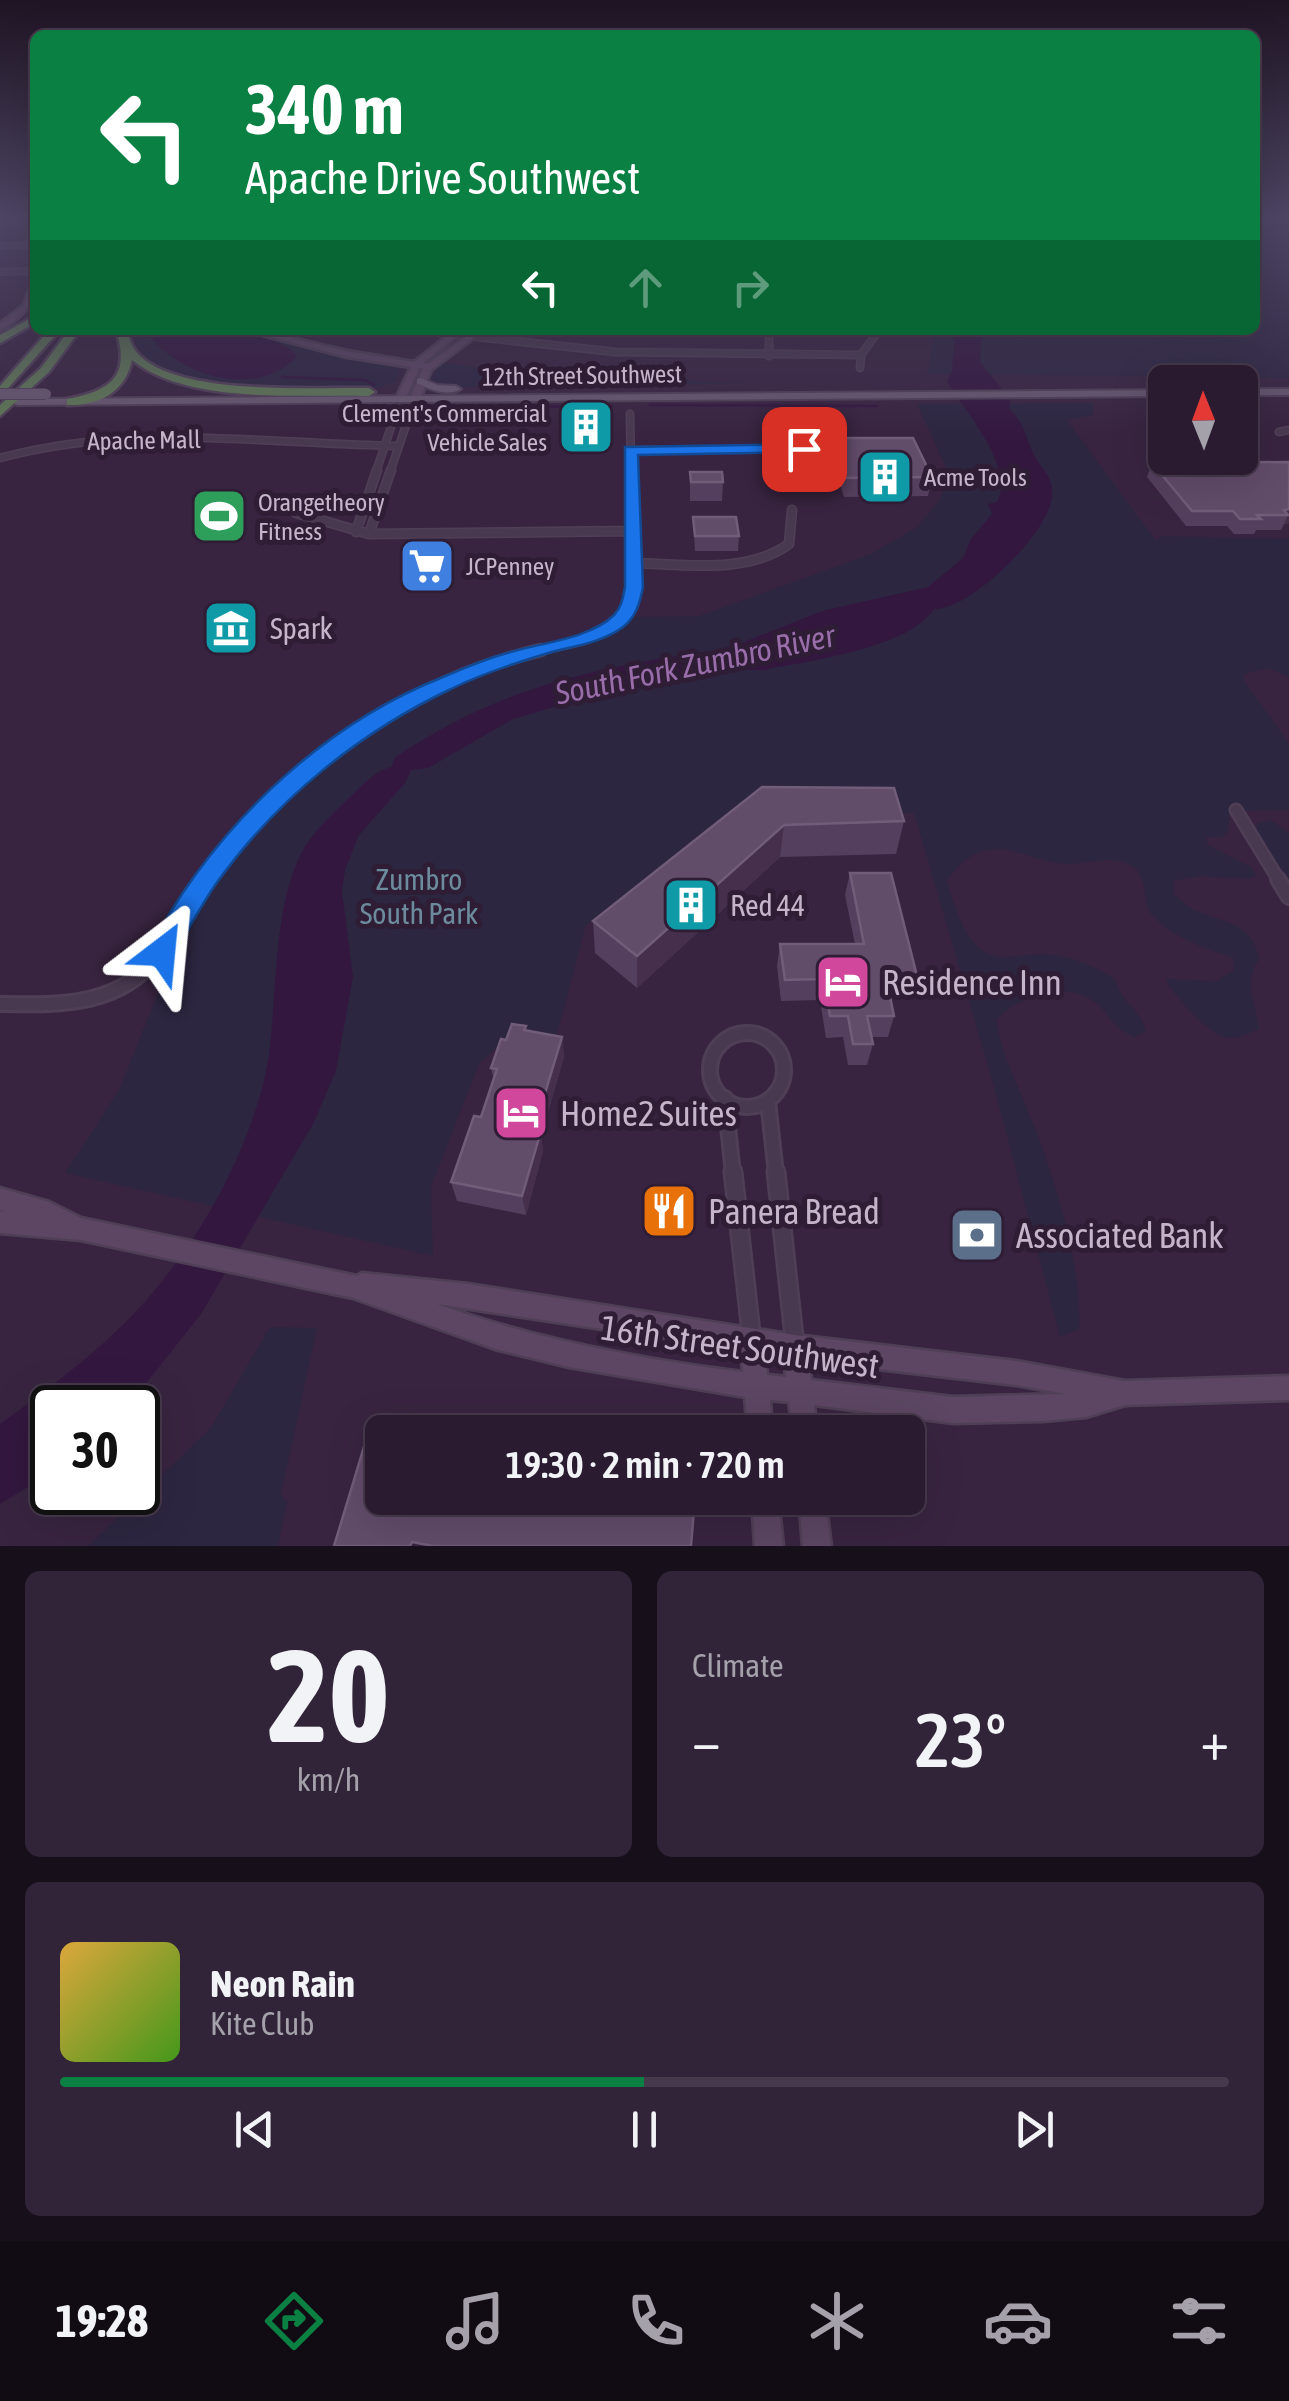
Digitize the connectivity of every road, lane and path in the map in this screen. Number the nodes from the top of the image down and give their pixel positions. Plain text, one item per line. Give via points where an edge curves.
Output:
1 (30, 298) edge
2 (30, 322) edge
3 (0, 328) edge
4 (51, 335) edge
5 (71, 335) edge
6 (123, 335) edge
7 (272, 335) edge
8 (444, 335) edge
9 (456, 335) edge
10 (462, 335) edge
11 (472, 335) edge
12 (769, 335) edge
13 (876, 335) edge
14 (450, 336) junction
15 (0, 340) edge
16 (127, 347) junction
17 (861, 355) junction
18 (769, 356) junction
19 (416, 365) junction
20 (430, 366) junction
21 (860, 368) dead end
22 (1289, 388) edge
23 (693, 389) junction
24 (1258, 389) edge
25 (1148, 390) edge
26 (0, 392) edge
27 (369, 392) junction
28 (925, 392) junction
29 (411, 393) junction
30 (108, 394) junction
31 (42, 398) junction
32 (0, 402) edge
33 (71, 402) junction
34 (628, 406) junction
35 (0, 412) edge
36 (394, 418) junction
37 (290, 439) junction
38 (354, 445) junction
39 (385, 448) junction
40 (398, 448) junction
41 (804, 449) dead end
42 (630, 450) junction
43 (0, 458) edge
44 (792, 510) dead end
45 (296, 514) dead end
46 (356, 532) junction
47 (632, 532) junction
48 (370, 534) junction
49 (633, 563) junction
50 (1236, 810) dead end
51 (1289, 897) edge
52 (0, 1004) edge
53 (726, 1098) junction
54 (768, 1101) junction
55 (0, 1200) edge
56 (0, 1222) edge
57 (81, 1230) junction
58 (353, 1286) junction
59 (752, 1341) junction
60 (796, 1347) junction
61 (756, 1386) junction
62 (1289, 1388) edge
63 (800, 1392) junction
64 (1125, 1393) junction
65 (759, 1415) edge
66 (803, 1415) edge
67 (766, 1515) edge
68 (814, 1515) edge
69 (769, 1546) edge
70 (818, 1546) edge

1 - 3 main road
2 - 15 highway
4 - 26 highway
5 - 35 highway
6 - 16 highway
7 - 19 main road
8 - 14 street
9 - 14 main road
10 - 20 main road
11 - 18 street via 616,352
12 - 18 street
13 - 17 street
14 - 19 main road
16 - 27 highway via 151,369 192,382
16 - 30 highway via 124,374
17 - 18 street
17 - 21 street
19 - 20 main road
19 - 29 main road
20 - 29 main road
22 - 24 main road
23 - 28 main road, 12th Street Southwest
23 - 29 main road, 12th Street Southwest
23 - 34 main road
25 - 28 main road, 12th Street Southwest
26 - 31 main road, 12th Street Southwest, bridge
27 - 29 main road, 12th Street Southwest
27 - 30 main road, 12th Street Southwest
28 - 34 main road, 12th Street Southwest
29 - 33 main road, 12th Street Southwest
29 - 34 main road, 12th Street Southwest via 580,397
29 - 36 street
29 - 40 street
30 - 31 main road, 12th Street Southwest
30 - 33 highway
31 - 32 main road, 12th Street Southwest
31 - 33 main road, 12th Street Southwest
34 - 42 street
36 - 38 street via 376,439
36 - 39 street
37 - 38 street
37 - 39 street
37 - 43 street, Apache Mall via 89,440
38 - 39 street
39 - 40 street
39 - 46 street
40 - 48 street
41 - 42 street
42 - 47 street
44 - 49 street via 789,544 770,558
45 - 46 street via 320,515
46 - 48 street
47 - 48 street
47 - 49 street
49 - 52 street via 630,606 610,628 445,683 361,730 292,782 207,877 140,977 90,1001
50 - 51 street
53 - 54 street via 747,1105
53 - 54 street, 16th Street Southwest via 710,1081 708,1060 728,1038 750,1035 772,1044 785,1064 784,1085
53 - 59 street, 16th Street Southwest
54 - 60 street, 16th Street Southwest
55 - 57 main road, 16th Street Southwest via 49,1212
56 - 57 main road, 16th Street Southwest
57 - 58 main road, 16th Street Southwest
58 - 59 main road, 16th Street Southwest via 468,1296
58 - 61 main road, 16th Street Southwest via 456,1325 569,1356
59 - 60 main road, 16th Street Southwest
59 - 61 main road
60 - 63 main road
60 - 64 main road, 16th Street Southwest
61 - 63 main road, 16th Street Southwest
61 - 65 main road
62 - 64 main road, 16th Street Southwest
63 - 64 main road, 16th Street Southwest via 998,1411 1086,1405
63 - 66 main road
67 - 69 main road
68 - 70 main road

